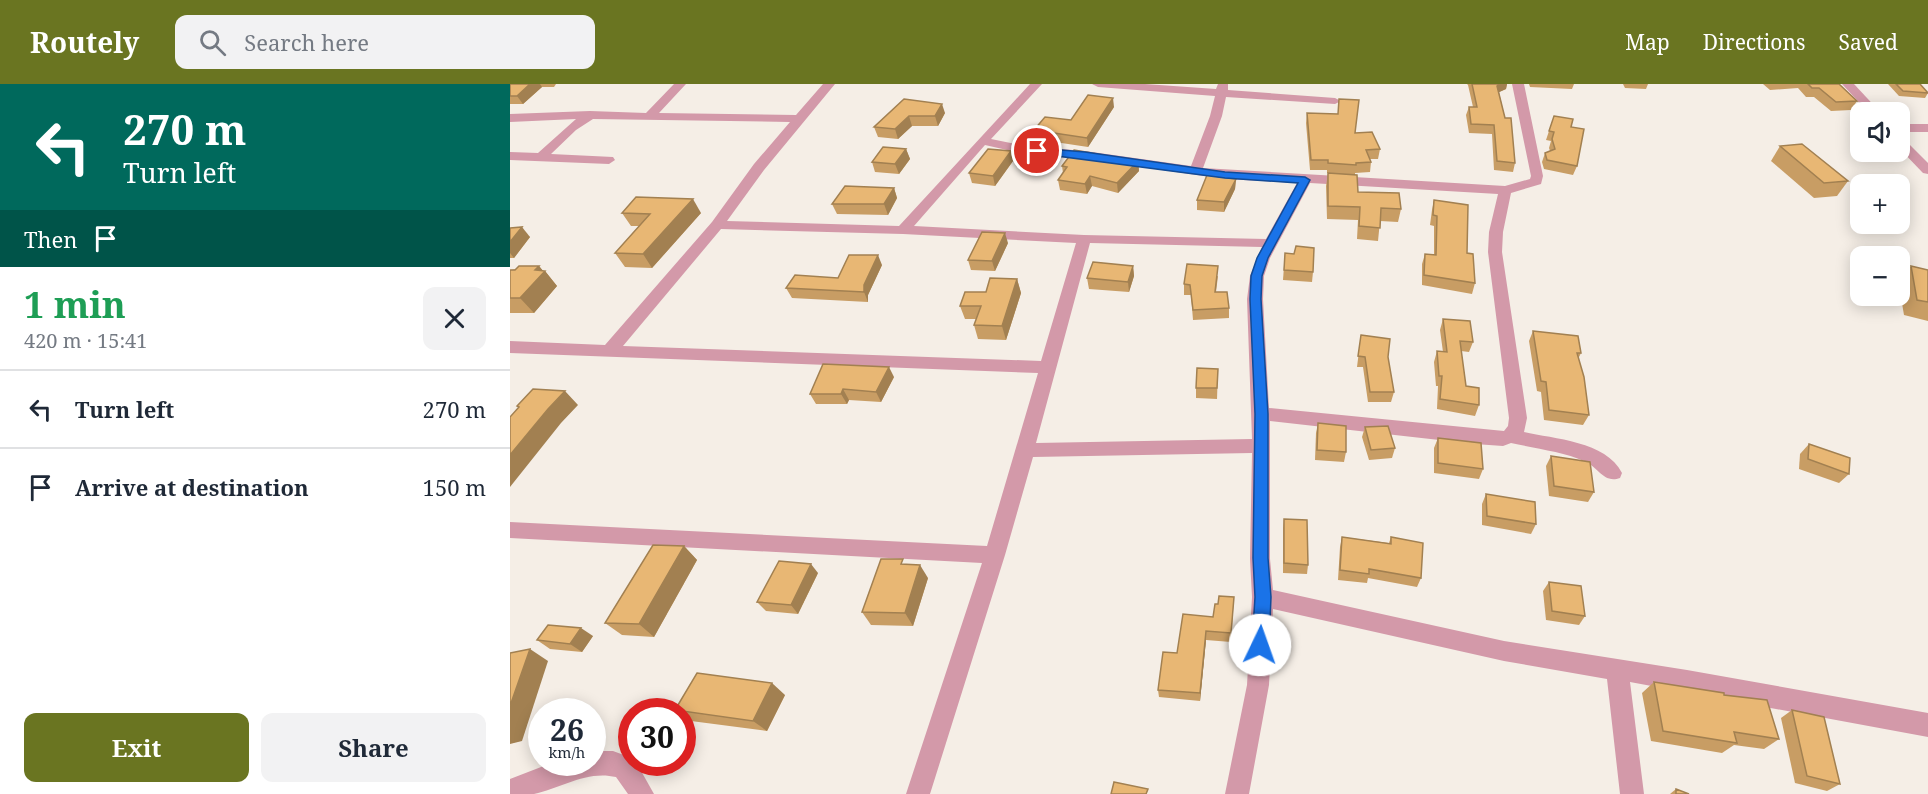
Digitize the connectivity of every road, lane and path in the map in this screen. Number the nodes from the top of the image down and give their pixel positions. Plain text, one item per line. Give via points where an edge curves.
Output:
1 (680, 84) edge
2 (829, 84) edge
3 (1036, 84) edge
4 (1098, 84) edge
5 (1518, 84) edge
6 (1848, 84) edge
7 (1222, 89) edge
8 (1335, 101) dead end
9 (1865, 102) edge
10 (590, 115) junction
11 (648, 117) junction
12 (510, 118) edge
13 (799, 119) junction
14 (1910, 128) edge
15 (1928, 128) edge
16 (982, 141) junction
17 (1910, 152) edge
18 (510, 156) edge
19 (541, 157) junction
20 (609, 160) dead end
21 (1928, 170) edge
22 (1196, 171) junction
23 (1305, 180) junction
24 (1505, 190) junction
25 (717, 225) junction
26 (903, 230) junction
27 (1084, 239) junction
28 (1271, 243) junction
29 (510, 347) edge
30 (609, 351) junction
31 (1046, 367) junction
32 (1261, 414) junction
33 (1510, 436) junction
34 (1260, 446) junction
35 (1026, 450) junction
36 (1613, 473) dead end
37 (510, 530) edge
38 (995, 555) junction
39 (1263, 597) junction
40 (1617, 669) junction
41 (1928, 725) edge
42 (510, 791) edge
43 (642, 794) edge
44 (918, 794) edge
45 (1237, 794) edge
46 (1632, 794) edge

1 - 11 street
2 - 13 street
3 - 16 street
4 - 7 street
5 - 24 street via 1538,176 1530,184
6 - 9 street
7 - 8 street
7 - 22 street
10 - 11 street
10 - 12 street
10 - 19 street
11 - 13 street
13 - 25 street
14 - 15 street
16 - 22 street
16 - 26 street
17 - 21 street
18 - 19 street
19 - 20 street
22 - 23 street
23 - 24 street
23 - 28 street
24 - 33 street via 1495,252 1518,418 1517,428
25 - 26 street
25 - 30 street
26 - 27 street
27 - 28 street
27 - 31 street
28 - 32 street via 1257,276 1255,299
29 - 30 street
30 - 31 street
31 - 35 street
32 - 33 street via 1474,437
32 - 34 street
33 - 36 street via 1591,455
34 - 35 street
34 - 39 street
35 - 38 street
37 - 38 street
38 - 44 street
39 - 40 street via 1449,640
39 - 45 street via 1258,685
40 - 41 street
40 - 46 street
42 - 43 street via 592,764 612,762 626,768

